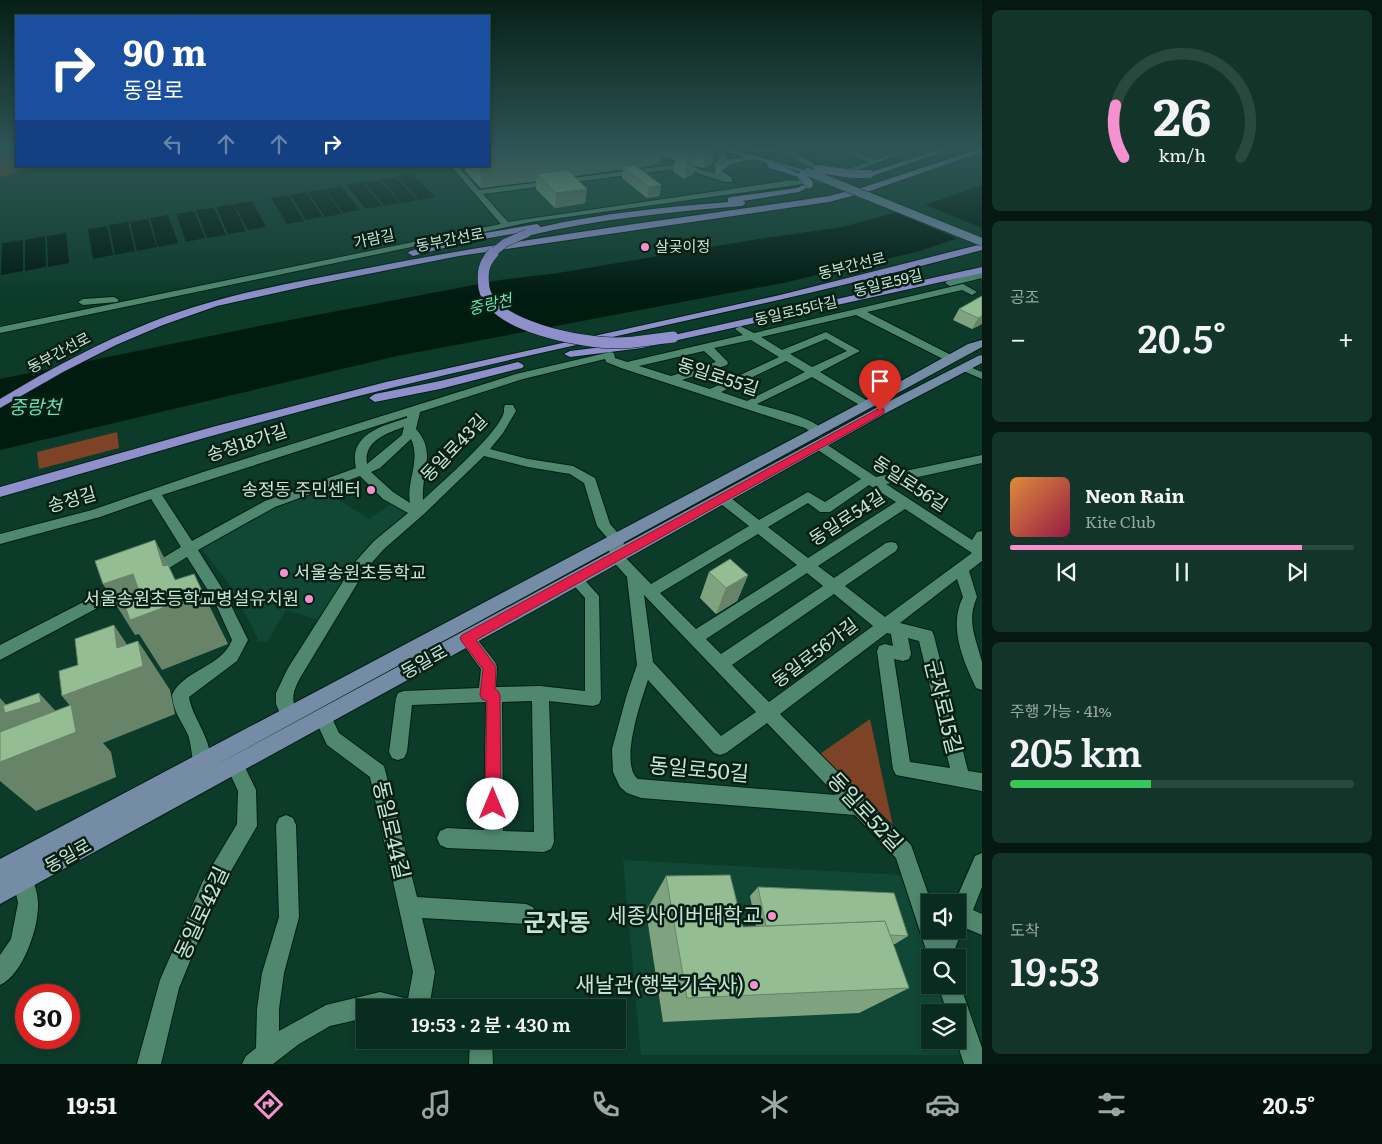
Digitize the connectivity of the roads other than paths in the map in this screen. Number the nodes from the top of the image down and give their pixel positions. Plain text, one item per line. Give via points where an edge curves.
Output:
1 (483, 198) edge
2 (688, 198) edge
3 (747, 198) edge
4 (796, 198) tunnel mouth
5 (834, 198) edge
6 (864, 198) edge
7 (872, 198) edge
8 (669, 209) junction
9 (504, 222) dead end
10 (566, 224) junction
11 (982, 234) edge
12 (982, 242) edge
13 (982, 247) edge
14 (982, 260) edge
15 (982, 270) edge
16 (982, 275) edge
17 (836, 286) junction
18 (982, 289) edge
19 (269, 291) junction
20 (972, 292) junction
21 (157, 299) junction
22 (847, 299) junction
23 (83, 302) dead end
24 (858, 312) junction
25 (870, 318) junction
26 (740, 329) dead end
27 (0, 330) edge
28 (982, 335) edge
29 (673, 337) junction
30 (752, 337) junction
31 (977, 345) edge
32 (706, 347) junction
33 (610, 355) joint
34 (784, 356) junction
35 (949, 358) junction
36 (982, 358) edge
37 (625, 366) junction
38 (965, 368) junction
39 (811, 372) junction
40 (982, 376) edge
41 (670, 380) junction
42 (711, 393) junction
43 (0, 404) edge
44 (747, 405) junction
45 (866, 405) junction
46 (509, 407) dead end
47 (412, 419) junction
48 (251, 420) junction
49 (818, 438) junction
50 (482, 451) junction
51 (982, 459) edge
52 (362, 471) junction
53 (871, 480) junction
54 (0, 492) edge
55 (154, 493) junction
56 (722, 498) junction
57 (904, 502) junction
58 (419, 511) junction
59 (759, 527) junction
60 (0, 540) edge
61 (891, 547) dead end
62 (980, 547) edge
63 (189, 548) junction
64 (616, 549) junction
65 (810, 565) junction
66 (961, 569) junction
67 (557, 570) junction
68 (634, 576) junction
69 (575, 579) junction
70 (836, 586) junction
71 (650, 592) junction
72 (540, 599) junction
73 (891, 627) junction
74 (467, 638) junction
75 (695, 638) junction
76 (0, 653) edge
77 (720, 664) junction
78 (645, 666) junction
79 (391, 680) junction
80 (982, 682) edge
81 (540, 693) junction
82 (490, 695) junction
83 (404, 698) junction
84 (768, 713) junction
85 (289, 716) junction
86 (323, 717) junction
87 (398, 752) dead end
88 (202, 763) junction
89 (235, 765) junction
90 (961, 778) junction
91 (982, 782) edge
92 (860, 806) junction
93 (286, 825) dead end
94 (447, 838) dead end
95 (493, 840) junction
96 (982, 863) edge
97 (0, 871) edge
98 (23, 880) junction
99 (0, 893) edge
100 (966, 901) edge
101 (921, 903) edge
102 (409, 907) junction
103 (526, 914) dead end
104 (966, 923) edge
105 (982, 925) edge
106 (0, 974) edge
107 (951, 994) edge
108 (420, 999) edge
109 (356, 1009) edge
110 (481, 1049) edge
111 (261, 1058) edge
112 (149, 1064) edge
113 (481, 1064) edge
114 (976, 1064) edge

1 - 9 street
2 - 21 street, 가람길 via 531,220
3 - 8 highway
4 - 8 highway
5 - 19 highway, 동부간선로 via 490,248
6 - 12 main road, bridge
7 - 11 main road, bridge
8 - 10 highway
10 - 19 highway via 467,239
10 - 29 highway, bridge via 527,233 495,250 482,270 487,295 504,313 540,330 583,341 621,343
13 - 17 highway, 동부간선로
14 - 17 highway
14 - 22 highway
15 - 22 highway
16 - 24 street, 동일로59길 via 850,307
17 - 48 highway, 동부간선로 via 442,372
18 - 20 street
19 - 43 highway, 동부간선로 via 214,304 112,342
20 - 24 street, 동일로55다길 via 963,287
20 - 25 street
21 - 23 street
21 - 27 street, 가람길
22 - 29 highway
24 - 25 street, 동일로59길
24 - 30 street, 동일로55다길
25 - 35 street, 동일로59길
26 - 30 street
28 - 31 main road via 977,338
29 - 48 highway, bridge via 628,348 560,356 415,390
30 - 32 street, 동일로55다길
30 - 34 street
31 - 35 main road, 동일로
32 - 37 street, 동일로55다길
32 - 41 street via 722,363
33 - 37 street, 동일로55길 via 610,360
33 - 47 street, 송정18가길 via 520,376
34 - 39 street
34 - 39 street via 826,335 855,351
34 - 42 street
35 - 45 main road, 동일로
36 - 38 main road, 동일로
37 - 41 street, 동일로55길
38 - 40 street
38 - 49 main road, 동일로
39 - 44 street
39 - 45 street
41 - 42 street, 동일로55길
42 - 44 street, 동일로55길
44 - 49 street, 동일로55길 via 809,426
45 - 49 main road, 동일로
46 - 50 street, 동일로43길 via 510,411 499,430
47 - 52 street via 408,436 376,465
47 - 52 street, 송정18가길 via 366,440 360,455
47 - 55 street, 송정18가길
47 - 58 street, 동일로43길 via 420,441 421,467 416,495
48 - 54 highway, 동부간선로
49 - 53 street, 동일로56길
49 - 56 main road, 동일로
49 - 64 main road, 동일로
50 - 58 street, 동일로43길
50 - 64 street via 573,470 583,475 590,481 604,526
51 - 53 street
52 - 58 street via 384,494
52 - 63 street via 270,504
53 - 57 street, 동일로56길
53 - 59 street, 동일로54길 via 825,509 808,497
55 - 60 street, 송정길 via 95,514
55 - 63 street
56 - 59 street, 동일로54길
56 - 64 main road, 동일로
57 - 62 street, 동일로56길
57 - 65 street, 동일로54길
58 - 85 street, 동일로43길 via 361,565 284,693
59 - 65 street, 동일로54길
59 - 71 street
61 - 70 street
62 - 66 street, 동일로56가길
63 - 76 street
63 - 88 street via 220,597 240,640 232,655 180,695 182,709 196,732
64 - 67 main road, 동일로
64 - 68 street, 동일로52길
64 - 69 main road, 동일로
65 - 70 street, 동일로54길
65 - 75 street
66 - 73 street, 동일로56가길
66 - 80 street via 970,597 966,604 964,637
67 - 72 main road via 568,574 554,582
67 - 85 main road, 동일로
68 - 71 street, 동일로52길
68 - 78 street, 동일로50길
69 - 72 main road, 동일로
69 - 81 street via 592,596 593,699
70 - 73 street, 동일로54길
70 - 77 street
71 - 75 street, 동일로52길
72 - 74 main road, 동일로
73 - 84 street, 동일로56가길
73 - 90 street, 군자로15길 via 926,636
73 - 90 street, 군자로15길 via 903,654 885,651 902,769
74 - 79 main road, 동일로
74 - 82 street via 489,667
75 - 77 street, 동일로52길
77 - 84 street, 동일로52길
78 - 84 street, 동일로50길 via 720,746
78 - 92 street, 동일로50길 via 621,749 622,772 633,786
79 - 83 street
79 - 86 main road, 동일로
81 - 82 street
81 - 95 street via 544,842
82 - 83 street
82 - 95 street
83 - 87 street
84 - 92 street, 동일로52길
85 - 88 main road, 동일로
86 - 89 main road, 동일로
86 - 102 street, 동일로44길 via 333,739 378,772
88 - 97 main road, 동일로
89 - 98 main road, 동일로
89 - 112 street, 동일로42길 via 247,790 247,826 210,888 168,988
90 - 91 street, 군자로15길
92 - 101 street, 동일로52길 via 904,852
93 - 111 street via 289,917 273,973
94 - 95 street
96 - 100 street
98 - 99 main road, 동일로
98 - 106 street, 동일로 via 28,904 21,943
102 - 103 street
102 - 108 street, 동일로44길 via 424,972
104 - 105 street
107 - 114 street
109 - 111 street via 326,1016
110 - 113 street

